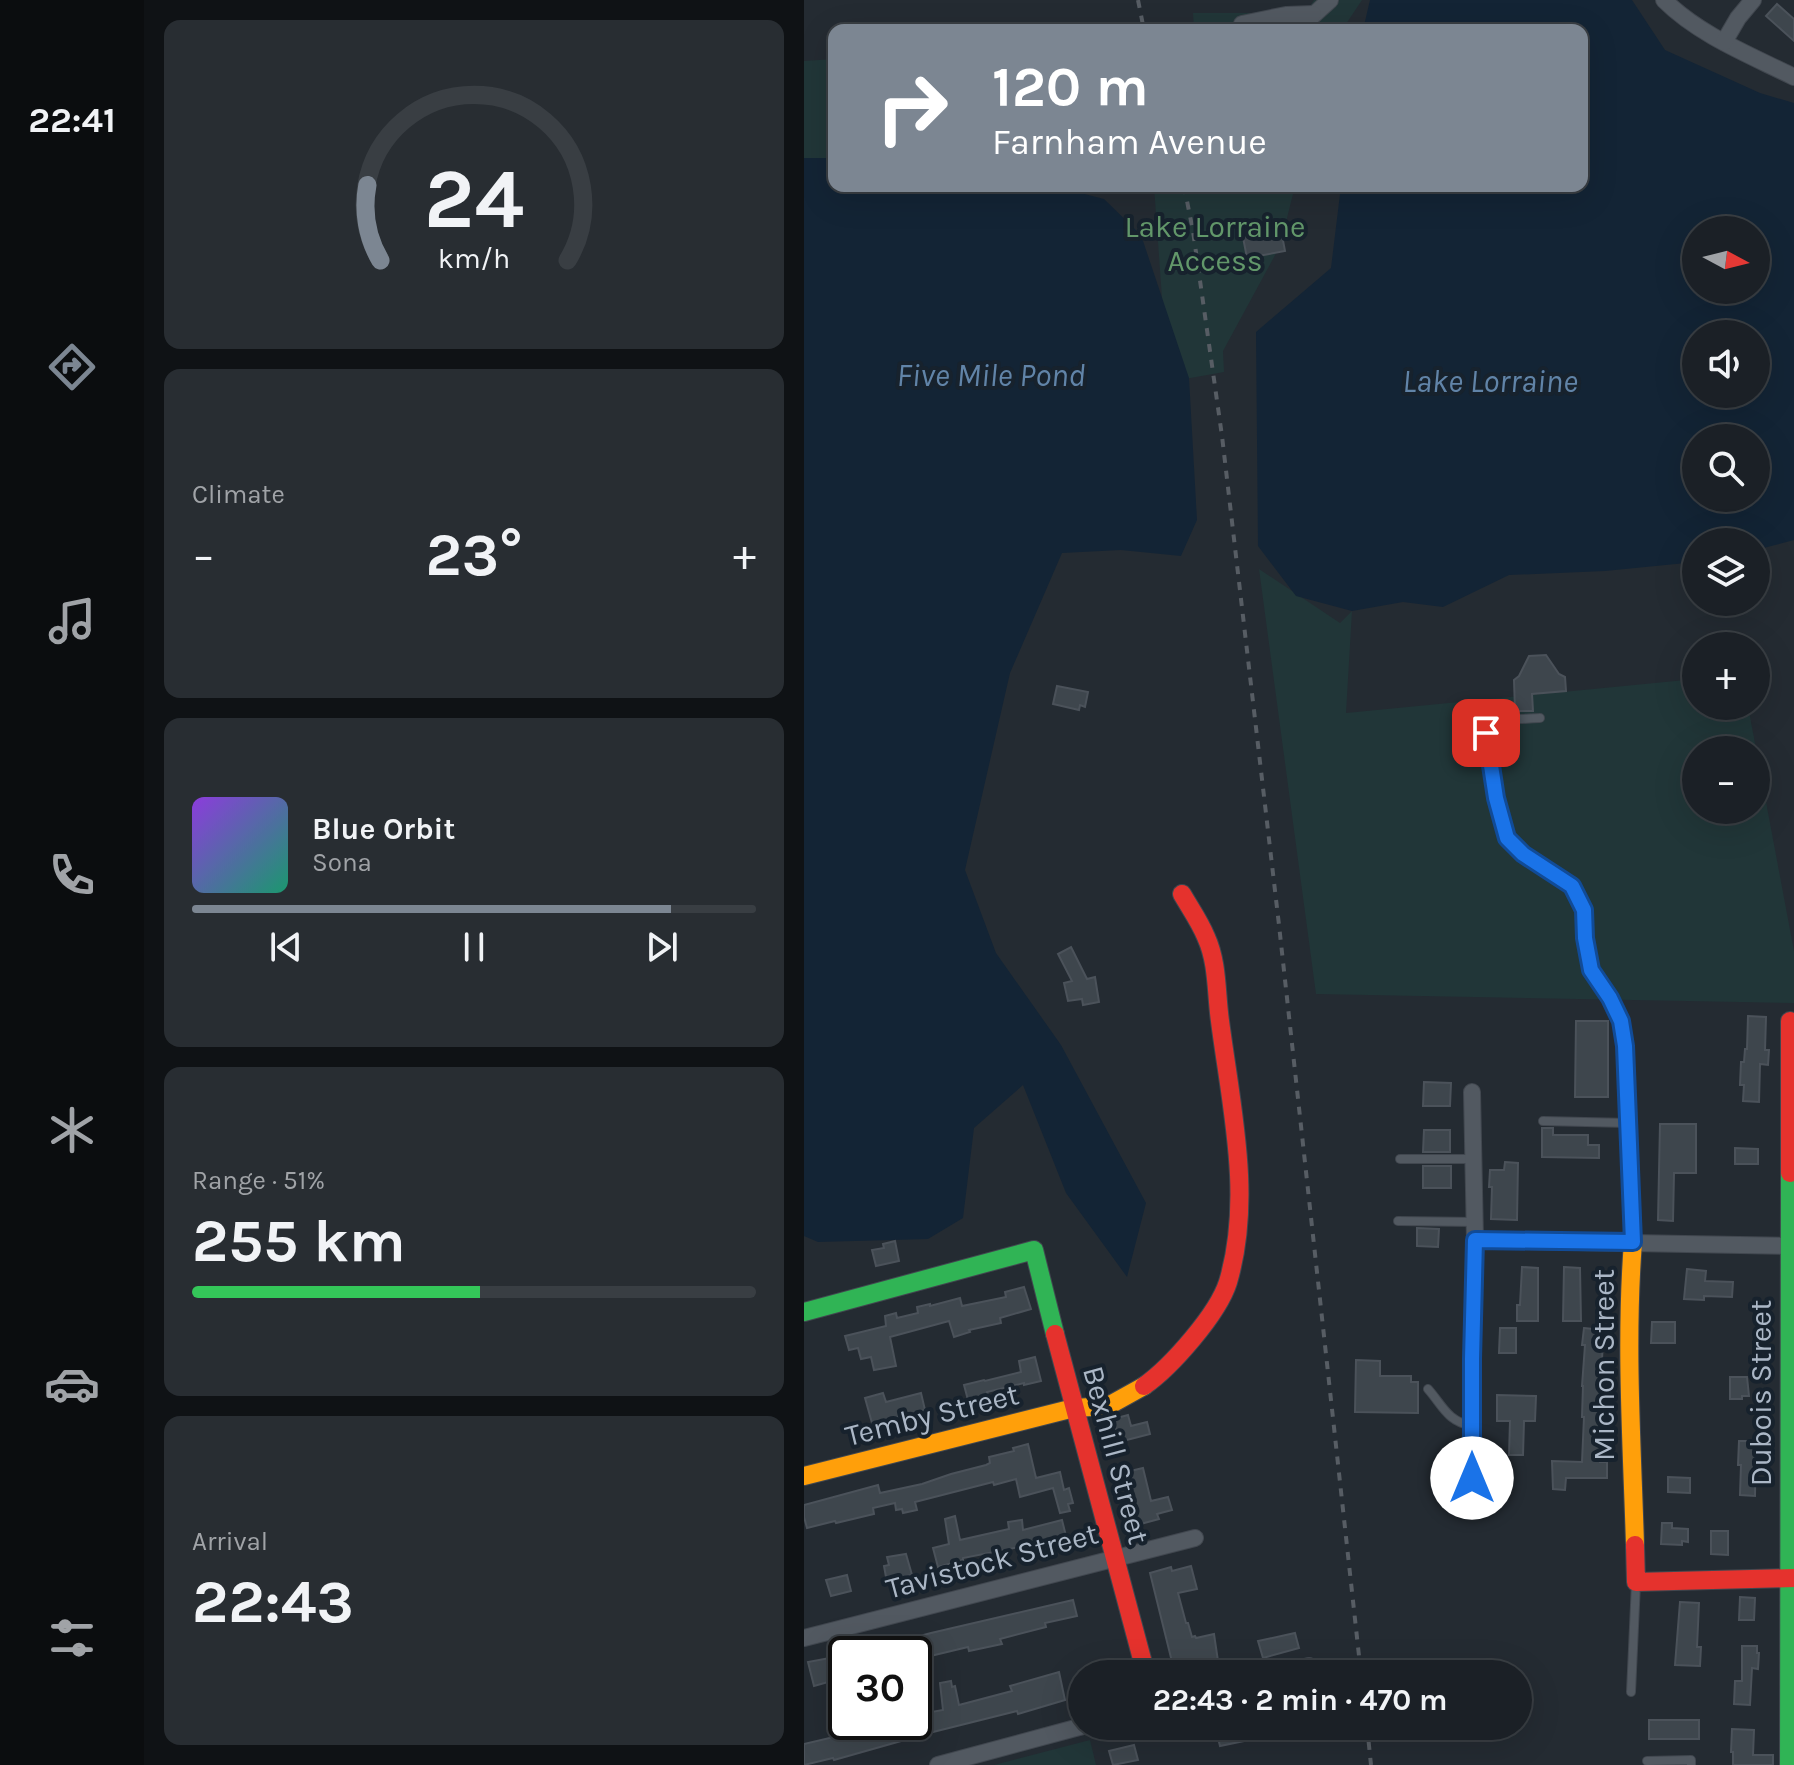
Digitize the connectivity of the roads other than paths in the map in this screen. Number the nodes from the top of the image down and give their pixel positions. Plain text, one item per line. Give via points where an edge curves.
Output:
1 (1330, 0) edge
2 (1664, 0) edge
3 (1753, 0) edge
4 (1242, 24) dead end
5 (1724, 42) junction
6 (1794, 77) edge
7 (1540, 718) dead end
8 (1182, 894) dead end
9 (1790, 1021) dead end
10 (1472, 1092) dead end
11 (1543, 1121) dead end
12 (1628, 1123) junction
13 (1400, 1159) dead end
14 (1473, 1159) junction
15 (1398, 1221) dead end
16 (1475, 1222) junction
17 (1475, 1240) junction
18 (1633, 1242) junction
19 (1791, 1246) edge
20 (804, 1312) edge
21 (1428, 1389) dead end
22 (1074, 1408) junction
23 (1472, 1426) junction
24 (804, 1476) edge
25 (1472, 1478) dead end
26 (1195, 1538) dead end
27 (1114, 1558) junction
28 (1792, 1578) edge
29 (1636, 1582) junction
30 (804, 1638) edge
31 (1142, 1660) edge
32 (1631, 1692) dead end
33 (1068, 1730) edge
34 (1791, 1734) edge
35 (1647, 1761) dead end
36 (938, 1765) edge
37 (1691, 1765) edge
38 (1789, 1765) edge

1 - 4 street via 1310,18 1286,15
2 - 5 street
3 - 5 street
5 - 6 street
7 - 12 lane, Michon Street via 1504,716 1488,722 1496,798 1507,838 1572,886 1584,910 1591,970 1621,1021
8 - 22 street, Temby Street via 1207,938 1216,975 1237,1151 1236,1246 1227,1285 1210,1318 1157,1377 1108,1406
9 - 19 street, Dubois Street
10 - 14 street
11 - 12 lane
12 - 18 lane, Michon Street
13 - 14 lane
14 - 16 street
15 - 16 lane
16 - 17 street
17 - 18 street
17 - 23 street
18 - 19 street
18 - 29 street, Michon Street via 1628,1405
19 - 28 street, Dubois Street
20 - 22 street, Bexhill Street via 1034,1250
21 - 23 lane via 1453,1419
22 - 24 street, Temby Street
22 - 27 street, Bexhill Street
23 - 25 street
26 - 27 street, Tavistock Street
27 - 30 street, Tavistock Street
27 - 31 street, Bexhill Street
28 - 29 street
28 - 34 street, Dubois Street
29 - 32 lane
33 - 36 street
34 - 38 street, Dubois Street
35 - 37 lane via 1691,1760

